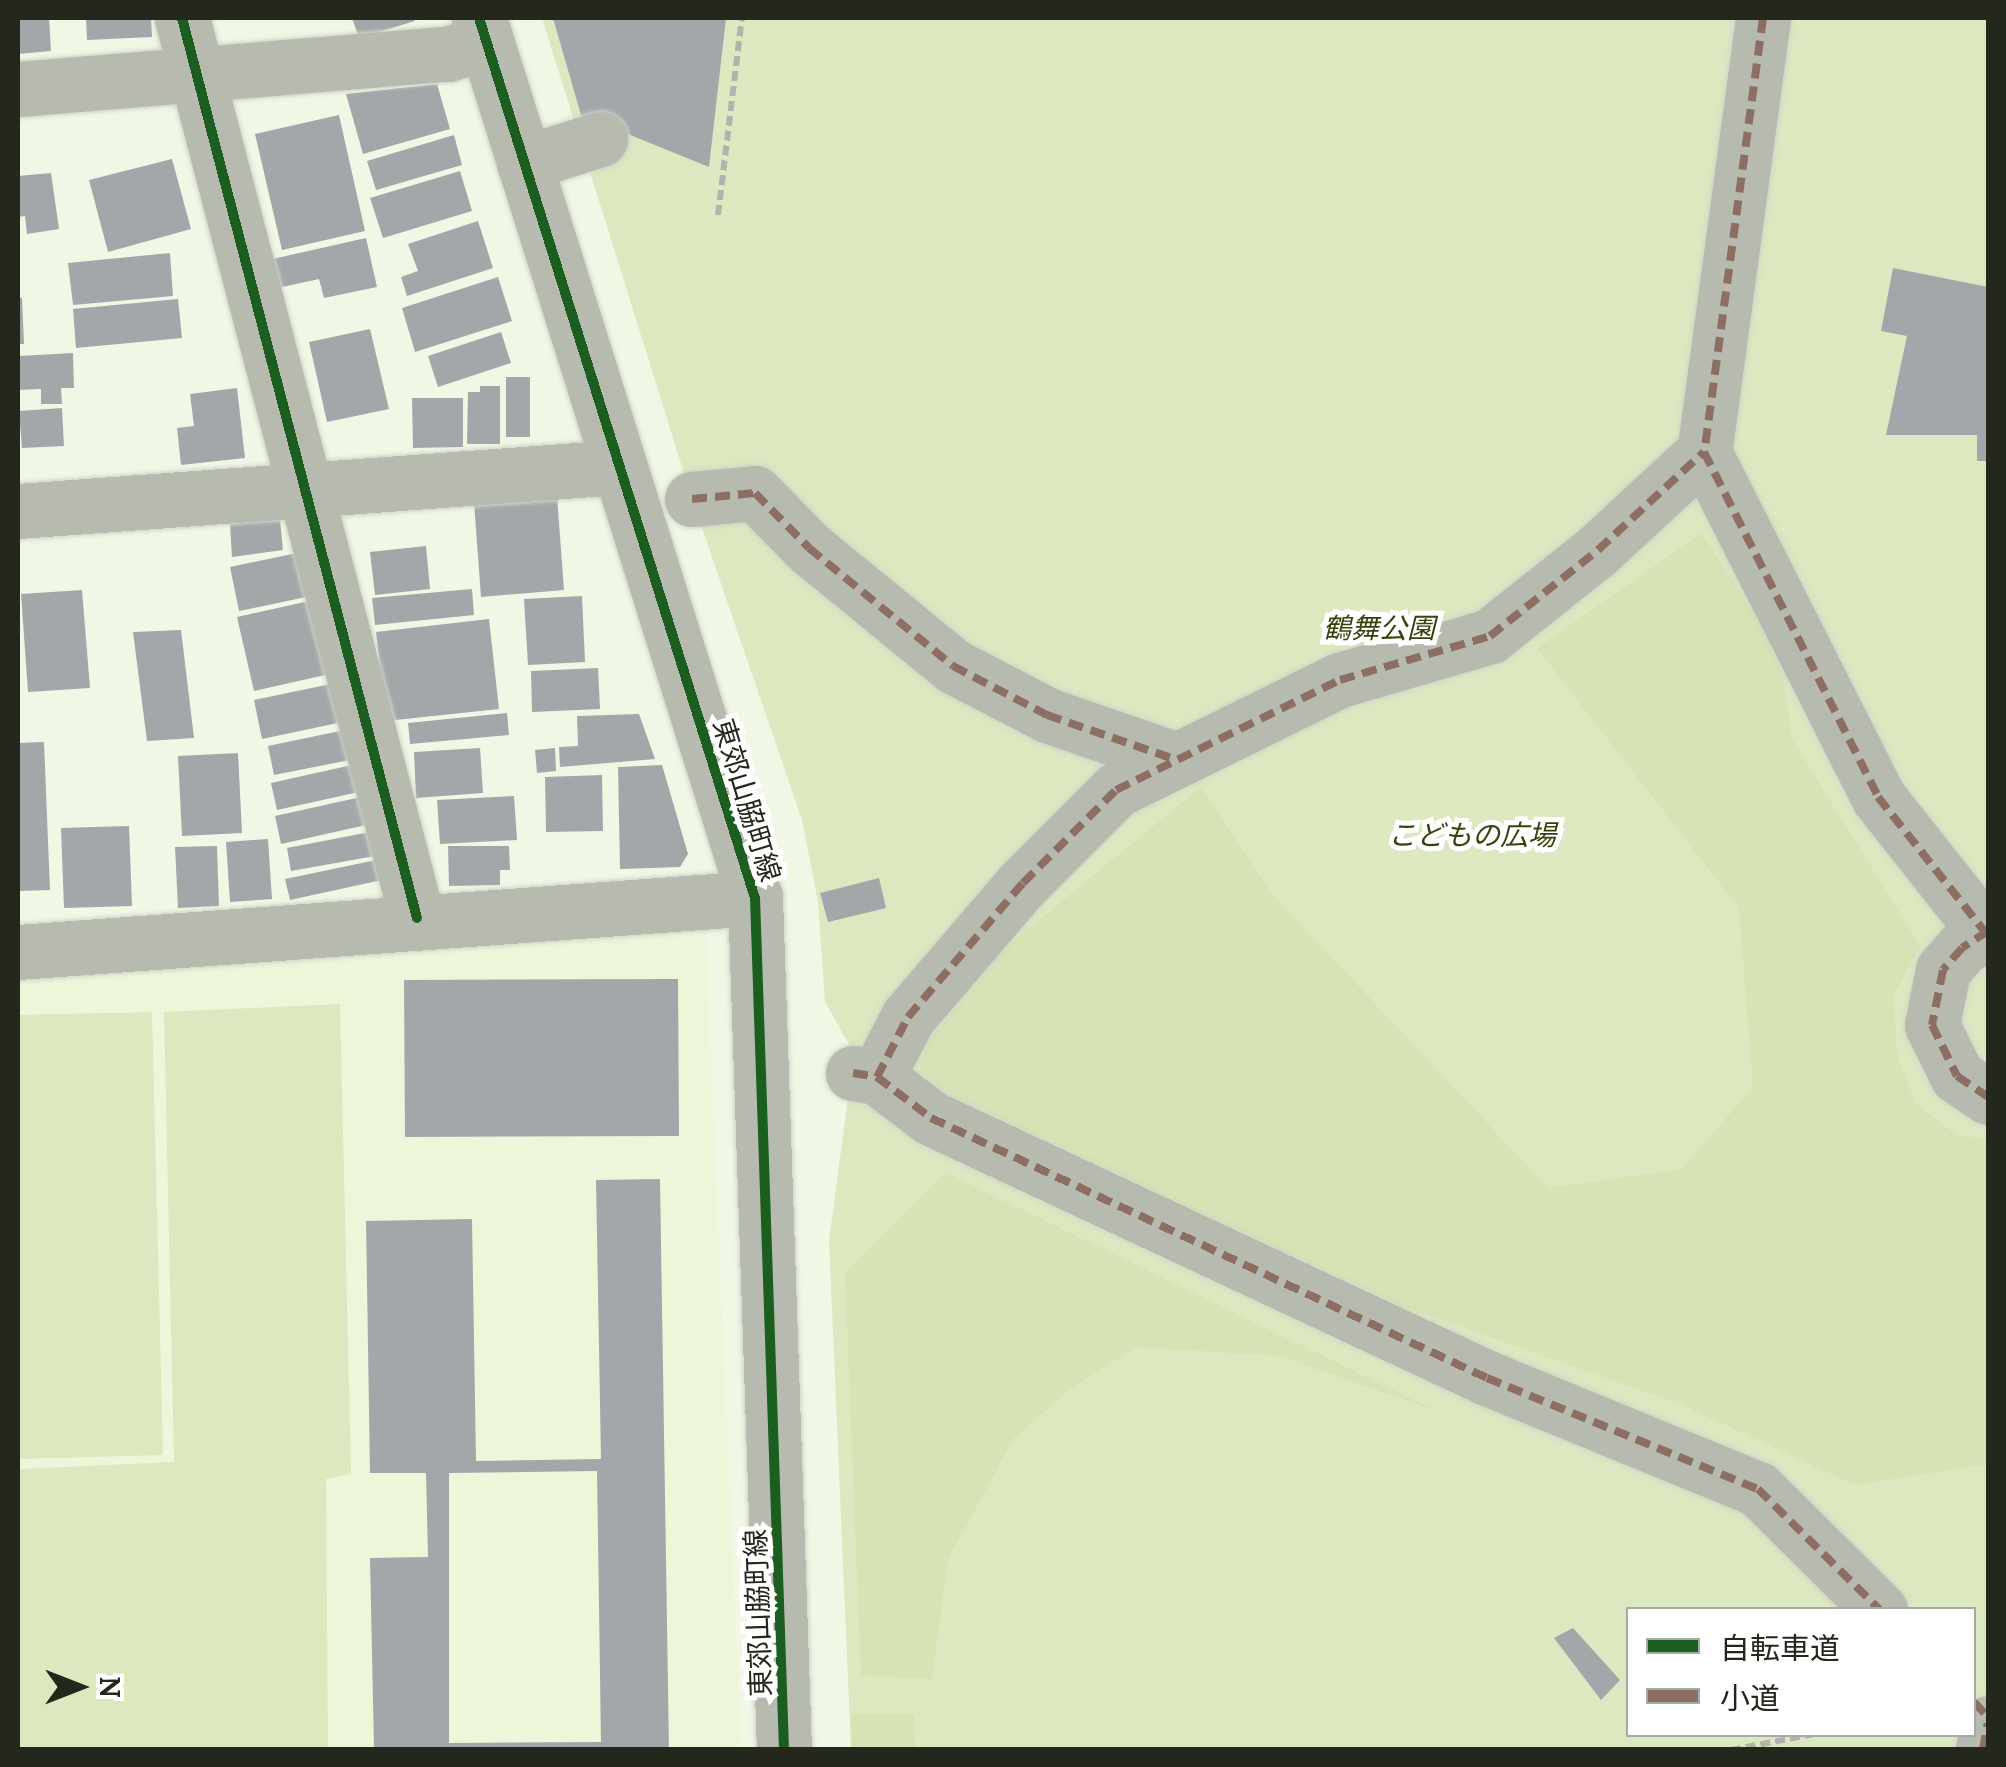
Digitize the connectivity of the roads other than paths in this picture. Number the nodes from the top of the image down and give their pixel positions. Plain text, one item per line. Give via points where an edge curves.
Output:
1 (182, 18) edge
2 (1763, 18) edge
3 (483, 30) edge
4 (196, 78) junction
5 (18, 90) edge
6 (600, 139) dead end
7 (524, 163) junction
8 (1704, 452) junction
9 (619, 467) junction
10 (300, 488) junction
11 (692, 499) dead end
12 (18, 511) edge
13 (1174, 758) junction
14 (755, 898) junction
15 (417, 918) junction
16 (1987, 932) edge
17 (18, 952) edge
18 (1988, 1097) edge
19 (1877, 1607) edge
20 (1988, 1720) edge
21 (784, 1750) edge
22 (1982, 1750) edge

1 - 4 street
2 - 8 street
3 - 4 street via 448,54
3 - 7 street, 東郊山脇町線
4 - 5 street
4 - 10 street
6 - 7 street
7 - 9 street, 東郊山脇町線
8 - 13 street via 1598,550 1490,636 1340,680
8 - 16 street via 1878,797
9 - 10 street
9 - 14 street, 東郊山脇町線
10 - 12 street
10 - 15 street
11 - 13 street via 756,493 809,548 953,666 1047,715
13 - 19 street via 1116,790 1023,883 865,1075 931,1118 1487,1378 1758,1489
14 - 15 street
14 - 21 street, 東郊山脇町線
15 - 17 street
16 - 18 street via 1944,970 1932,1026 1956,1076
20 - 22 street

